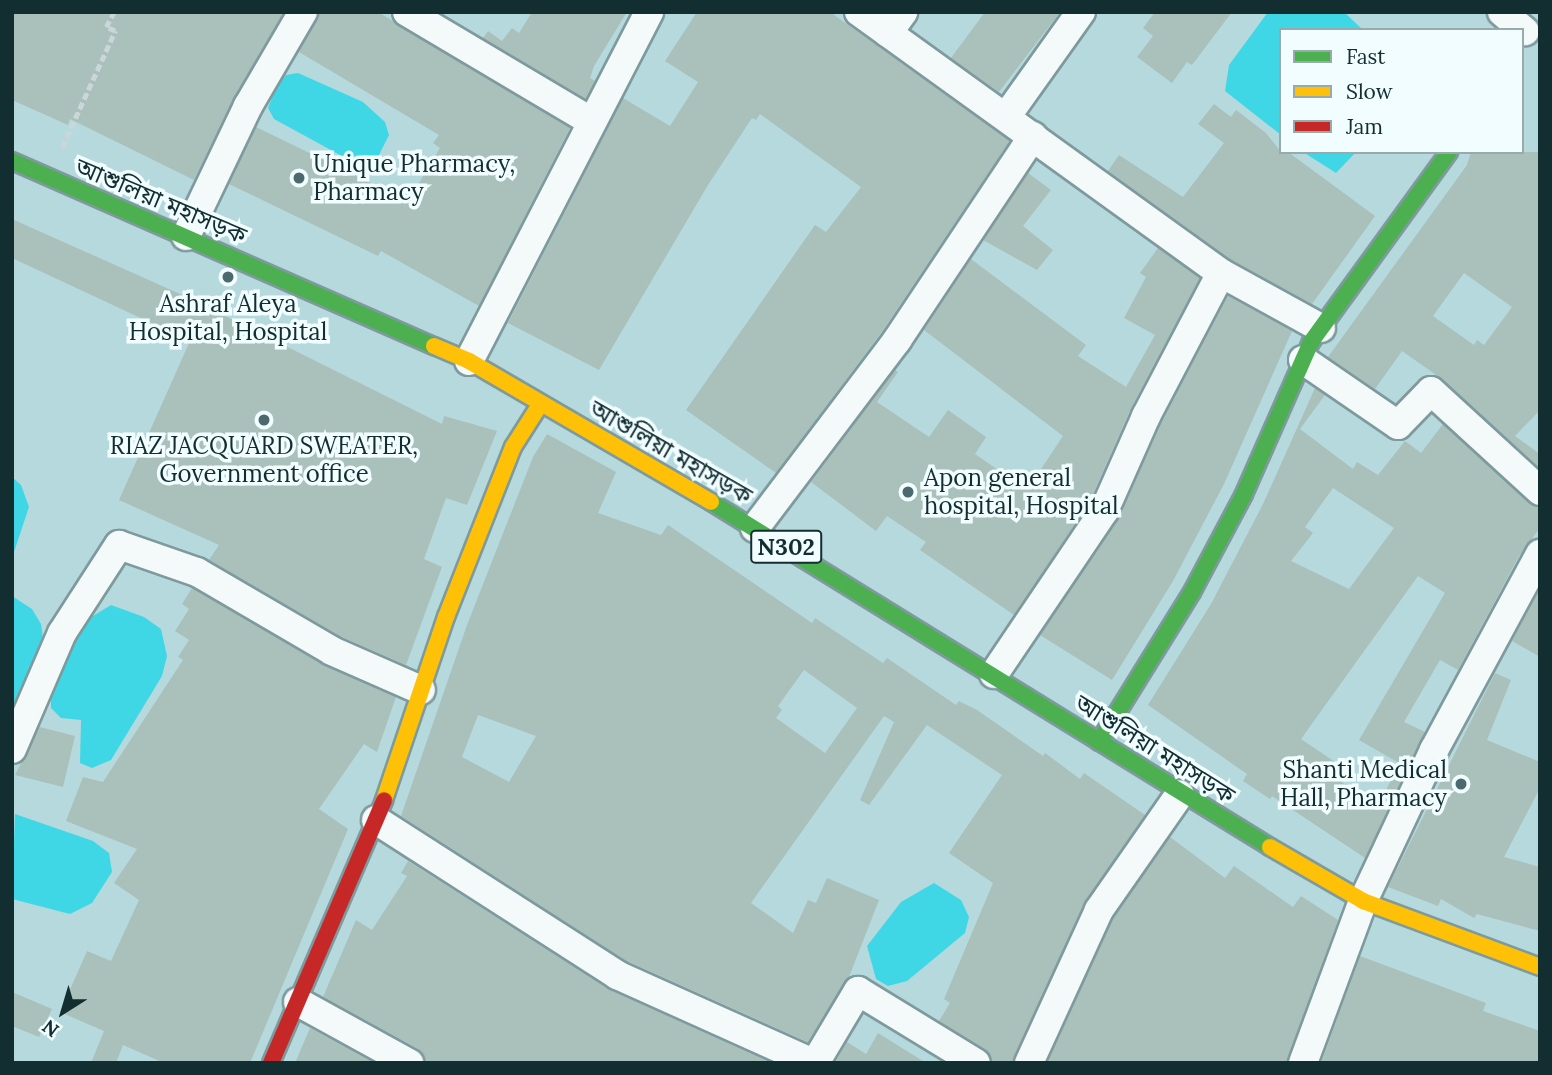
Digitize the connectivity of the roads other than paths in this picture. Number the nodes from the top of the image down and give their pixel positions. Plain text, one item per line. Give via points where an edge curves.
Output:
1 (303, 12) edge
2 (649, 12) edge
3 (859, 12) edge
4 (1081, 12) edge
5 (1502, 12) edge
6 (405, 13) edge
7 (895, 22) edge
8 (1527, 27) edge
9 (1006, 117) junction
10 (592, 122) junction
11 (1033, 136) junction
12 (1448, 154) edge
13 (12, 161) edge
14 (186, 236) junction
15 (1221, 273) junction
16 (1321, 328) junction
17 (469, 360) junction
18 (1303, 360) junction
19 (541, 403) junction
20 (1540, 491) edge
21 (755, 528) junction
22 (1540, 554) edge
23 (994, 674) junction
24 (421, 690) junction
25 (1099, 742) junction
26 (12, 749) edge
27 (1180, 794) junction
28 (376, 820) junction
29 (1363, 901) junction
30 (1540, 967) edge
31 (298, 1002) junction
32 (271, 1063) edge
33 (409, 1063) edge
34 (814, 1063) edge
35 (976, 1063) edge
36 (1029, 1063) edge
37 (1303, 1063) edge

1 - 14 street via 248,106
2 - 10 street
3 - 7 street
4 - 9 street
5 - 8 street
6 - 10 street
7 - 9 street
9 - 11 street
10 - 17 street
11 - 15 street
11 - 21 street via 897,340
12 - 16 main road
13 - 14 main road, আশুলিয়া মহাসড়ক / N302
14 - 17 main road, আশুলিয়া মহাসড়ক / N302
15 - 16 street
15 - 23 street via 1146,416 1104,511
16 - 18 main road
17 - 19 main road, আশুলিয়া মহাসড়ক / N302
18 - 20 street via 1398,425 1431,391
18 - 25 main road via 1212,555
19 - 21 main road, আশুলিয়া মহাসড়ক / N302
19 - 24 main road via 513,447
21 - 23 main road, আশুলিয়া মহাসড়ক / N302
22 - 29 street via 1434,750
23 - 25 main road, আশুলিয়া মহাসড়ক / N302
24 - 26 street via 332,651 197,572 119,545 62,633
24 - 28 main road
25 - 27 main road, আশুলিয়া মহাসড়ক / N302
27 - 29 main road, আশুলিয়া মহাসড়ক / N302
27 - 36 street via 1099,911
28 - 31 main road
28 - 34 street via 617,975
29 - 30 main road, আশুলিয়া মহাসড়ক / N302
29 - 37 street
31 - 32 main road
31 - 33 street
34 - 35 street via 858,991

